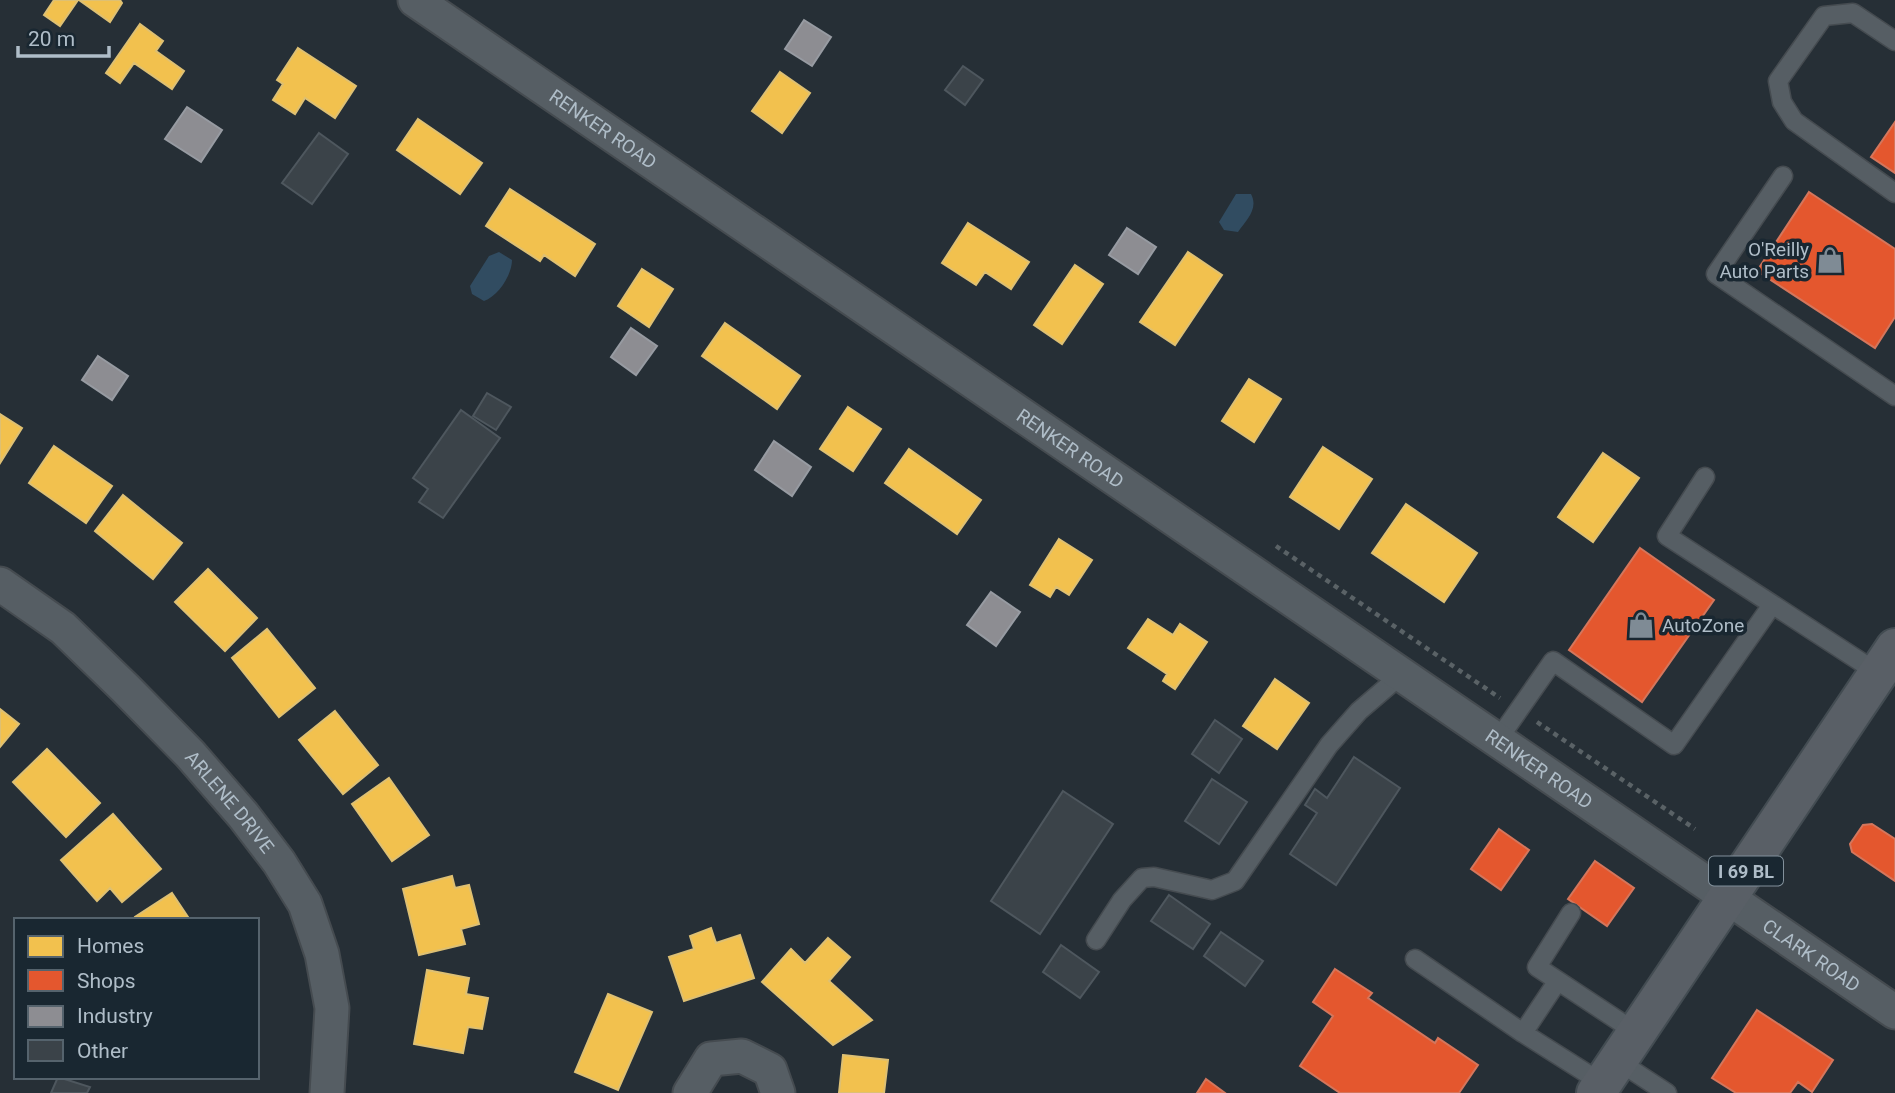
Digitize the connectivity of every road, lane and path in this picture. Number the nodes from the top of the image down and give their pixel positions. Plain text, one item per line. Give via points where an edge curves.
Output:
1 (415, 0) edge
2 (1895, 41) edge
3 (1783, 176) dead end
4 (1895, 193) edge
5 (1895, 396) edge
6 (1705, 477) dead end
7 (1276, 547) dead end
8 (0, 584) edge
9 (1772, 605) junction
10 (1887, 660) edge
11 (1401, 675) junction
12 (1518, 710) junction
13 (1497, 741) junction
14 (1695, 830) dead end
15 (1727, 899) junction
16 (1571, 913) dead end
17 (1096, 940) dead end
18 (1415, 959) dead end
19 (1557, 982) junction
20 (1895, 1012) edge
21 (1523, 1033) junction
22 (1613, 1068) edge
23 (327, 1093) edge
24 (690, 1093) edge
25 (778, 1093) edge
26 (1667, 1093) edge

1 - 11 street, RENKER ROAD
2 - 4 lane via 1853,13 1824,16 1778,81 1782,102 1794,121
3 - 5 lane via 1716,274
6 - 9 lane via 1667,536
7 - 12 path
8 - 23 street, ARLENE DRIVE via 62,628 125,688 216,785 279,862 305,904 322,954 332,1008
9 - 10 lane
9 - 12 lane via 1674,745 1553,661
10 - 15 main road, I 69 BL
11 - 13 street, RENKER ROAD
11 - 17 lane via 1329,745 1235,881 1212,890 1142,878
12 - 13 lane
12 - 14 path
13 - 15 street, RENKER ROAD
15 - 20 street, CLARK ROAD
15 - 22 main road, I 69 BL
16 - 19 lane via 1537,965
18 - 21 lane
19 - 21 lane
19 - 22 lane
21 - 22 lane
22 - 26 lane
24 - 25 street via 711,1059 742,1056 770,1070

